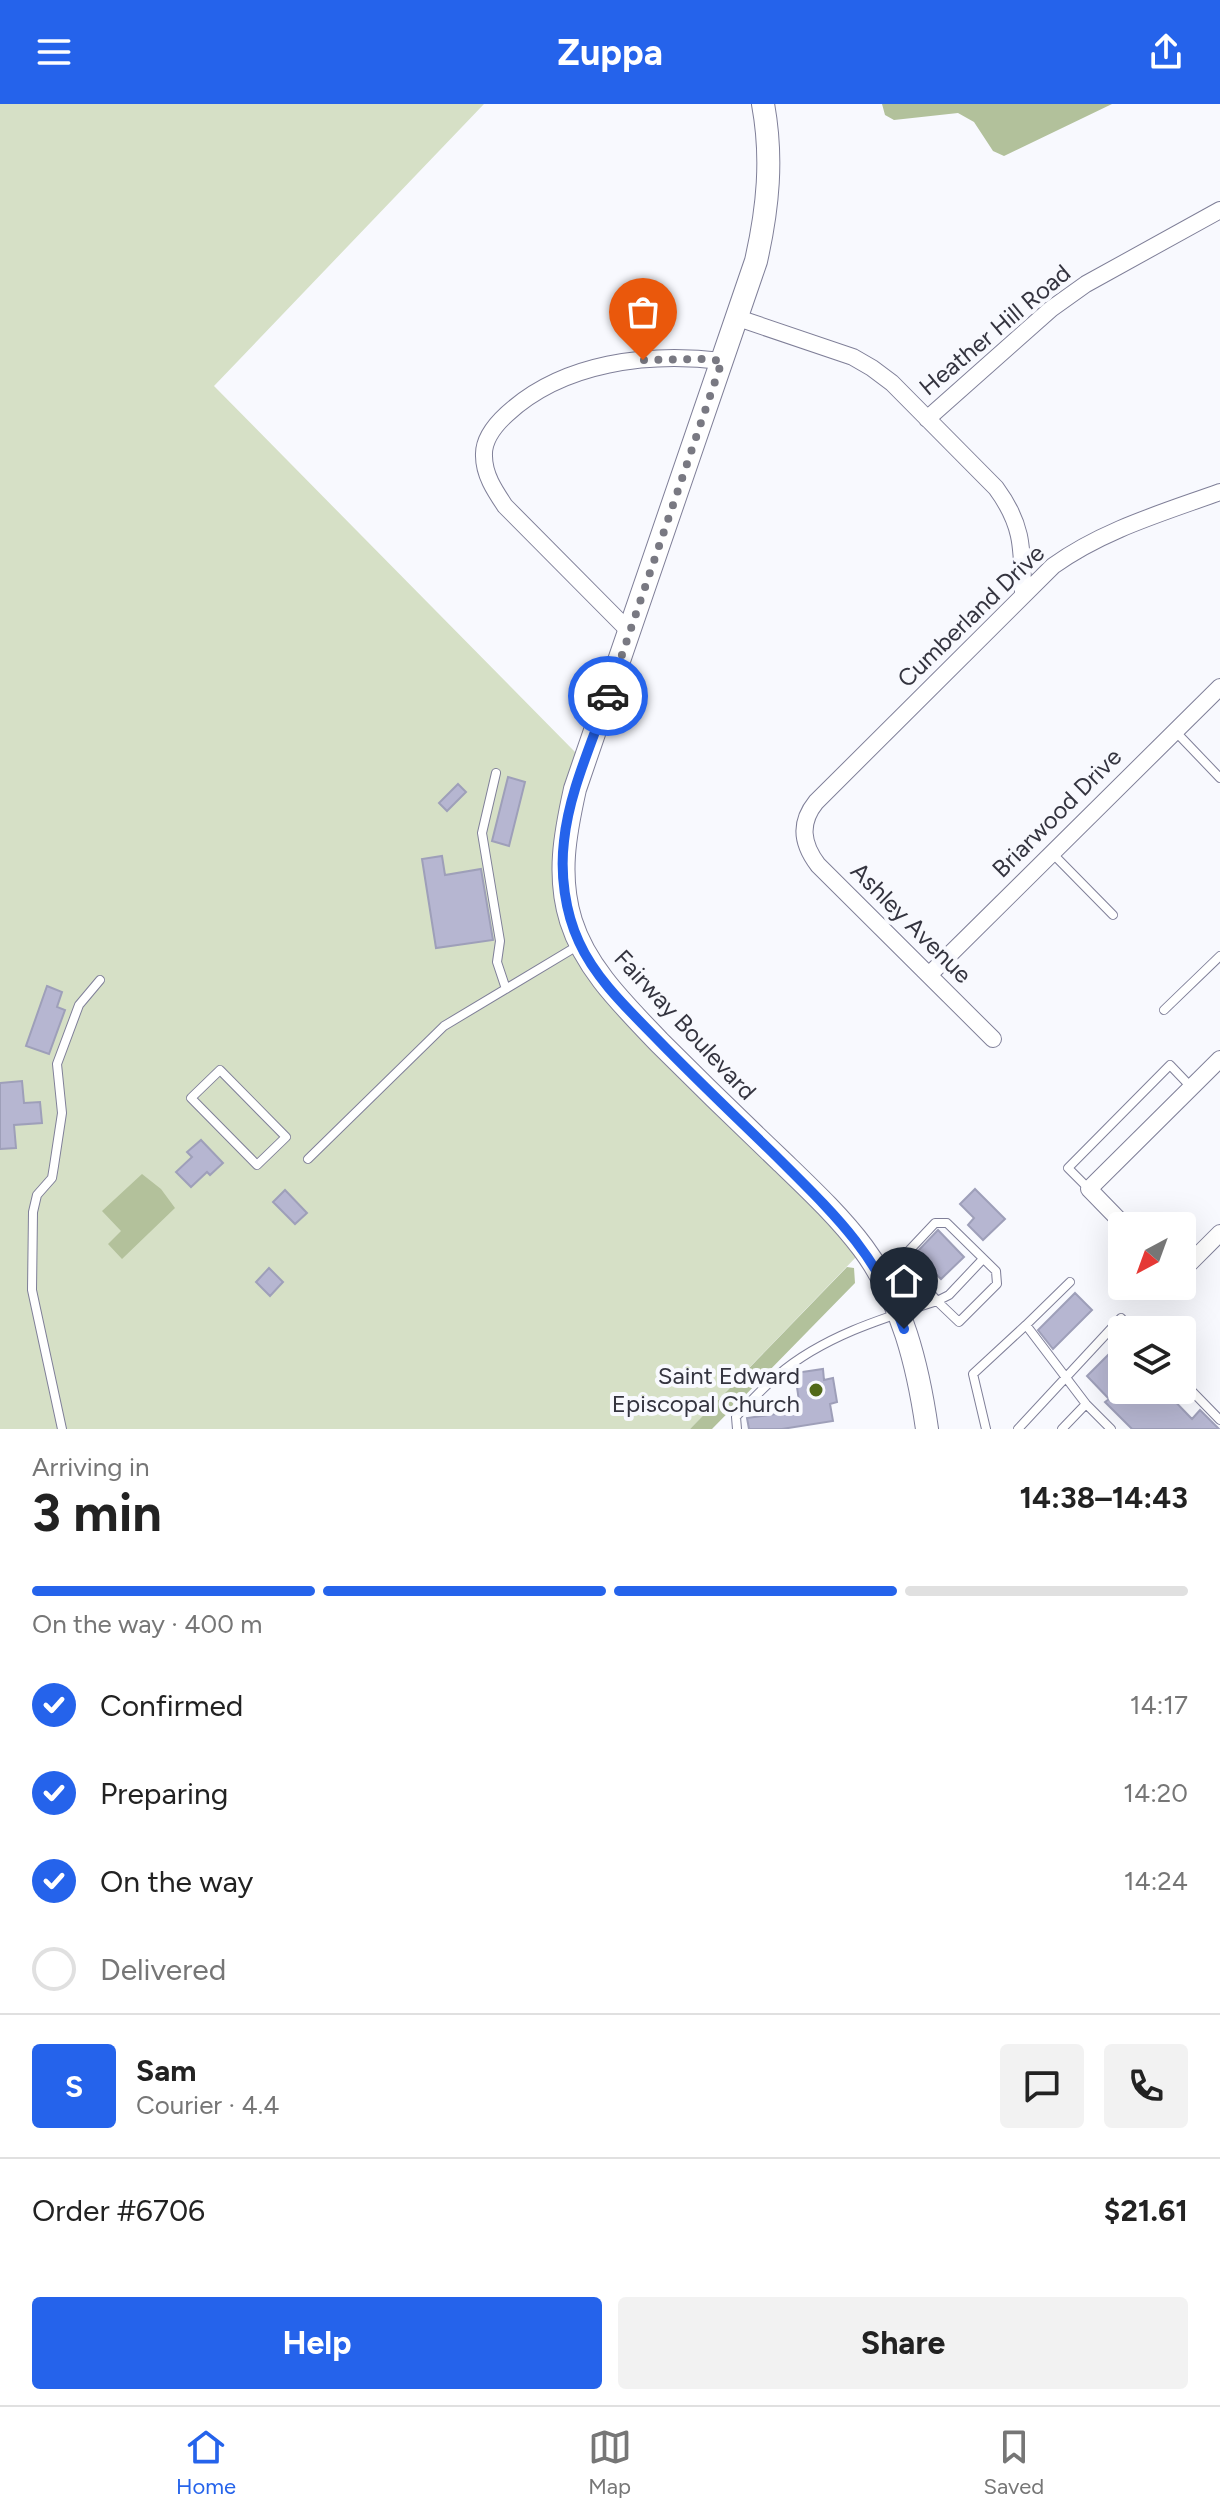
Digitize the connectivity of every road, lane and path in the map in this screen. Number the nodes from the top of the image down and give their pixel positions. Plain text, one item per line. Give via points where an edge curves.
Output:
1 (763, 104) edge
2 (1220, 210) edge
3 (738, 318) junction
4 (722, 361) junction
5 (927, 419) junction
6 (1220, 492) edge
7 (1023, 595) junction
8 (629, 631) junction
9 (1220, 687) edge
10 (1174, 731) junction
11 (496, 773) dead end
12 (1220, 778) edge
13 (804, 835) joint
14 (1052, 853) junction
15 (1113, 915) dead end
16 (580, 944) junction
17 (1218, 962) edge
18 (929, 975) junction
19 (100, 980) dead end
20 (506, 989) junction
21 (1164, 1010) dead end
22 (993, 1039) dead end
23 (1220, 1059) edge
24 (220, 1070) joint
25 (1191, 1087) junction
26 (308, 1159) dead end
27 (1089, 1189) junction
28 (1111, 1212) edge
29 (1220, 1233) edge
30 (1196, 1257) edge
31 (902, 1258) junction
32 (983, 1259) junction
33 (881, 1276) junction
34 (1070, 1282) dead end
35 (937, 1301) junction
36 (899, 1313) junction
37 (1026, 1325) junction
38 (1108, 1332) edge
39 (1066, 1377) junction
40 (1196, 1395) edge
41 (1086, 1404) junction
42 (1220, 1420) edge
43 (62, 1429) edge
44 (737, 1429) edge
45 (927, 1429) edge
46 (986, 1429) edge
47 (1018, 1429) edge
48 (1062, 1429) edge
49 (1111, 1429) edge

1 - 3 street, Fairway Boulevard via 770,162 768,201
2 - 5 street, Heather Hill Road via 1086,284
3 - 4 street, Fairway Boulevard
3 - 5 street via 853,357 892,383
4 - 8 street, Fairway Boulevard
4 - 8 street via 643,360 569,375 515,406 485,441 486,469 505,506
5 - 7 street via 996,488 1015,517
6 - 7 street, Cumberland Drive via 1079,547
7 - 13 street, Cumberland Drive via 816,802
8 - 16 street, Fairway Boulevard via 578,779 564,840 565,893
9 - 10 street, Briarwood Drive
10 - 12 lane
10 - 14 street, Briarwood Drive
11 - 20 lane via 482,833 500,941 497,962
13 - 18 street, Ashley Avenue via 818,865
14 - 15 lane
14 - 18 street, Briarwood Drive
16 - 20 lane
16 - 33 street, Fairway Boulevard via 647,1029 821,1200
17 - 21 lane
18 - 22 street, Ashley Avenue
19 - 43 lane via 79,1005 57,1064 62,1113 54,1166 33,1212 32,1290
20 - 26 lane via 444,1026
23 - 25 street
24 - 24 lane via 191,1098 257,1165 286,1137
25 - 27 street
25 - 27 lane via 1170,1065 1068,1168
27 - 28 street
29 - 30 street
31 - 32 lane via 935,1223 947,1223
31 - 33 lane
31 - 35 lane
32 - 35 lane
32 - 35 lane via 996,1271 997,1284 959,1322
33 - 36 street, Fairway Boulevard
34 - 37 lane
35 - 36 lane
36 - 44 lane via 828,1342 780,1373 736,1417
36 - 45 street, Fairway Boulevard
37 - 39 lane
37 - 46 lane via 973,1374
38 - 39 lane
39 - 41 lane
39 - 47 lane
40 - 42 lane
41 - 48 lane
41 - 49 lane

